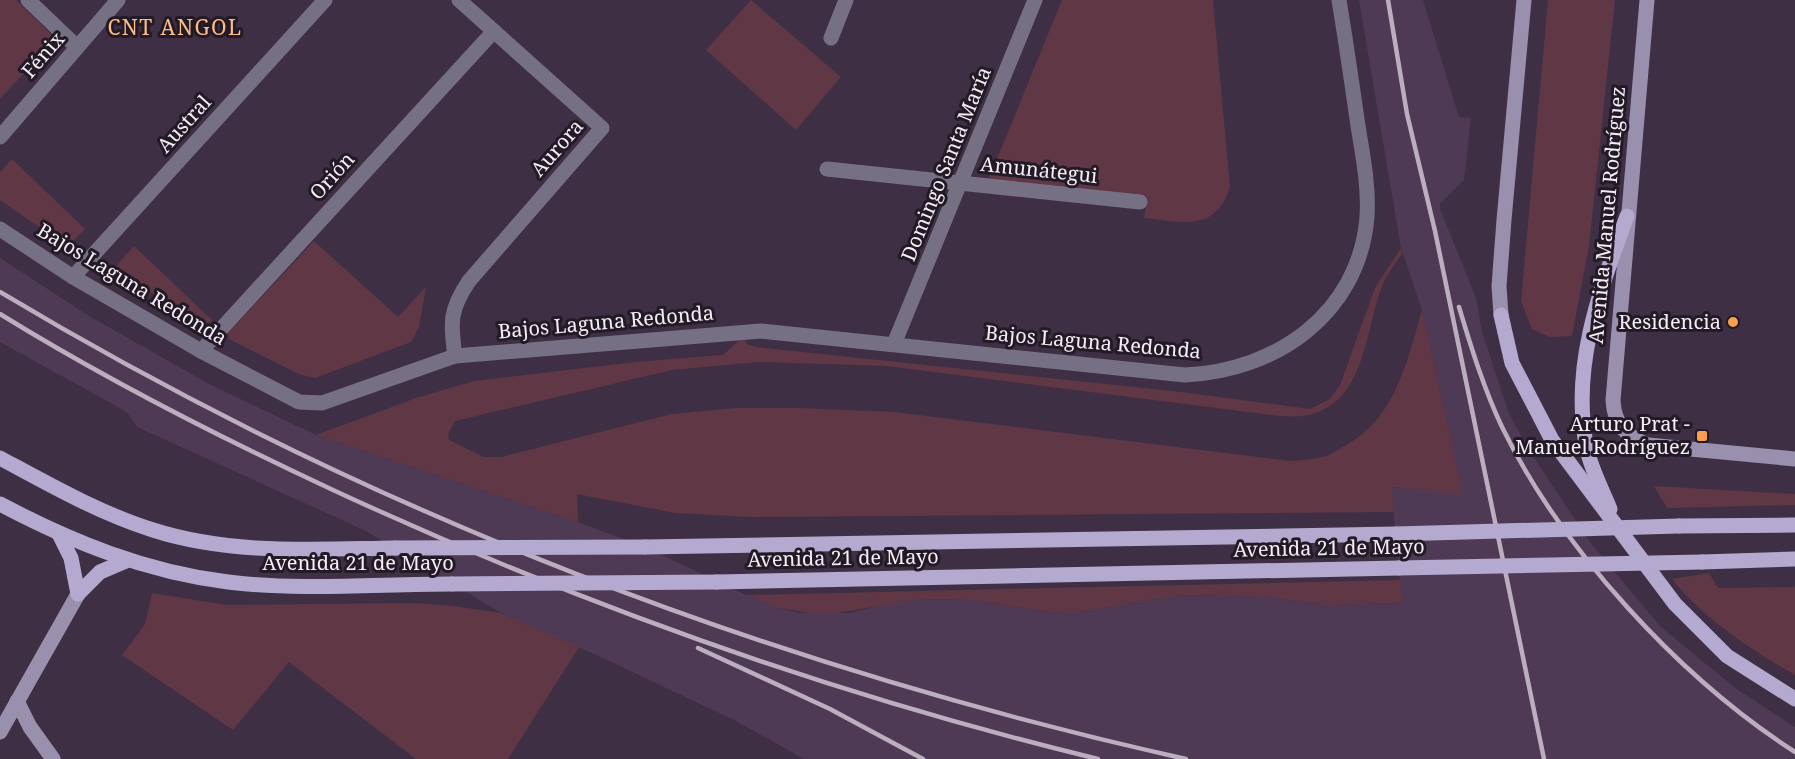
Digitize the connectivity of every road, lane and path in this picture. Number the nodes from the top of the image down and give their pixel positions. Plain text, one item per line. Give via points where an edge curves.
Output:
1 (28, 0) edge
2 (118, 0) edge
3 (325, 0) edge
4 (459, 0) edge
5 (846, 0) edge
6 (1035, 0) edge
7 (1339, 0) edge
8 (1524, 0) edge
9 (1647, 0) edge
10 (494, 30) junction
11 (831, 38) dead end
12 (77, 47) junction
13 (0, 137) edge
14 (827, 169) dead end
15 (960, 183) junction
16 (1140, 202) dead end
17 (1628, 216) junction
18 (0, 229) edge
19 (73, 277) junction
20 (894, 344) junction
21 (201, 351) junction
22 (455, 356) junction
23 (0, 458) edge
24 (1795, 459) edge
25 (0, 504) edge
26 (1616, 523) junction
27 (1795, 525) edge
28 (59, 534) junction
29 (1795, 559) edge
30 (128, 560) junction
31 (78, 594) junction
32 (1795, 699) edge
33 (17, 701) junction
34 (0, 732) edge
35 (54, 759) edge

1 - 12 street
2 - 12 street, Fénix
3 - 19 street, Austral
4 - 10 street, Aurora
5 - 11 street
6 - 15 street, Domingo Santa María
7 - 20 street, Bajos Laguna Redonda via 1365,173 1365,236 1349,276 1324,315 1296,341 1266,357 1210,374 1185,375
8 - 26 main road via 1499,286 1501,315 1512,363 1531,404 1571,469
9 - 17 main road, Avenida Manuel Rodríguez
10 - 21 street, Orión
10 - 22 street, Aurora via 602,128 458,297 451,327
12 - 13 street, Fénix
14 - 15 street, Amunátegui
15 - 16 street, Amunátegui
15 - 20 street, Domingo Santa María
17 - 24 main road, Avenida Manuel Rodríguez via 1612,400 1622,430 1648,445
17 - 26 main road via 1597,303 1583,376 1587,451
18 - 19 street, Bajos Laguna Redonda
19 - 21 street, Bajos Laguna Redonda
20 - 22 street, Bajos Laguna Redonda via 761,331
21 - 22 street, Bajos Laguna Redonda via 299,402 322,404
23 - 27 main road, Avenida 21 de Mayo, bridge via 93,507 154,531 280,549 645,547
25 - 28 main road, Avenida 21 de Mayo
26 - 32 main road via 1675,604 1708,639 1750,672
28 - 30 main road, Avenida 21 de Mayo
28 - 31 main road via 71,558
29 - 30 main road, Avenida 21 de Mayo, bridge via 717,582 274,585 230,582
30 - 31 main road via 100,572
31 - 33 main road
33 - 34 main road
33 - 35 main road via 30,727

